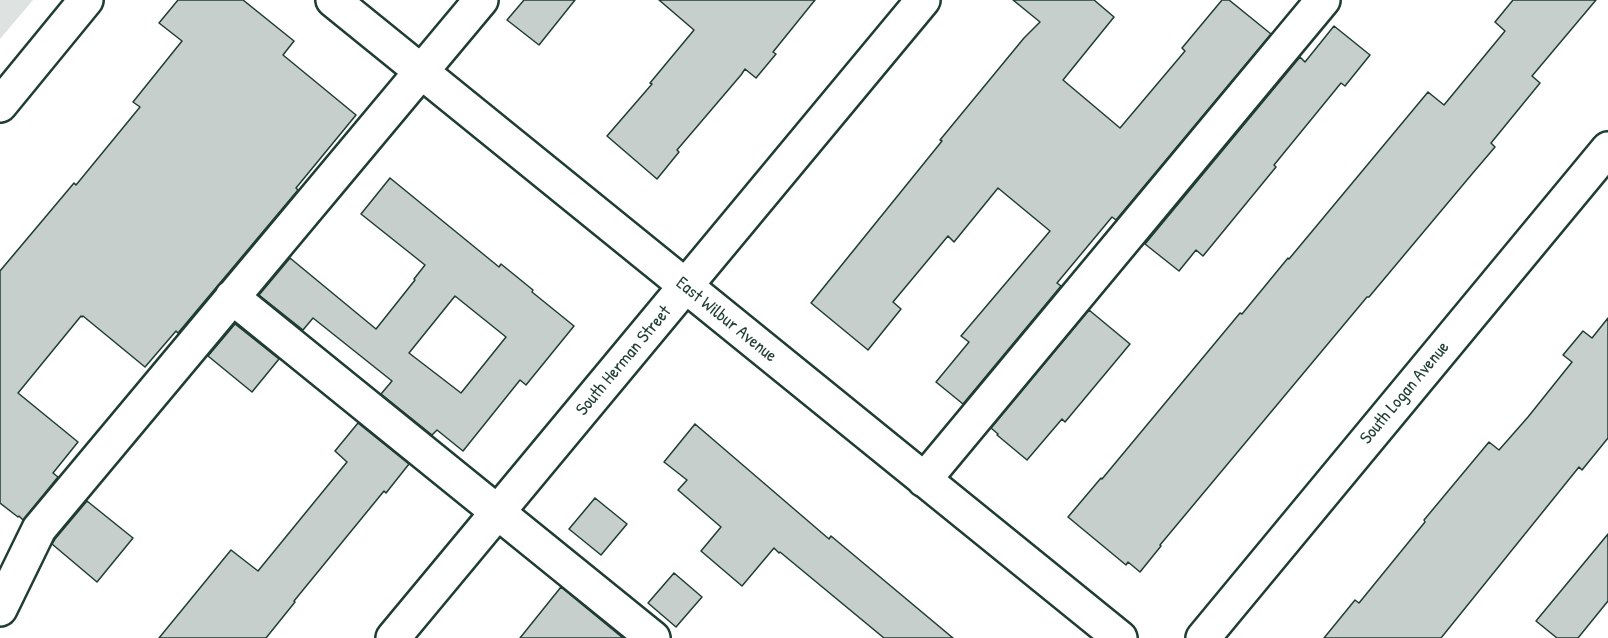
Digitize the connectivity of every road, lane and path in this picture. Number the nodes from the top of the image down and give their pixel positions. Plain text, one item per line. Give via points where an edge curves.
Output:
1 (86, 0) edge
2 (333, 0) edge
3 (481, 0) edge
4 (923, 0) edge
5 (1323, 0) edge
6 (422, 72) junction
7 (0, 105) edge
8 (1608, 149) edge
9 (685, 287) junction
10 (232, 297) junction
11 (924, 480) junction
12 (498, 511) junction
13 (0, 609) edge
14 (393, 638) edge
15 (653, 638) edge
16 (1120, 638) edge
17 (1203, 638) edge

1 - 7 street
2 - 6 street, East Wilbur Avenue
3 - 6 street
4 - 9 street, South Herman Street
5 - 11 street
6 - 9 street, East Wilbur Avenue
6 - 10 street
8 - 17 street, South Logan Avenue
9 - 11 street, East Wilbur Avenue
9 - 12 street, South Herman Street
10 - 12 street
10 - 13 street via 39,529
11 - 16 street, East Wilbur Avenue
12 - 14 street, South Herman Street
12 - 15 street

